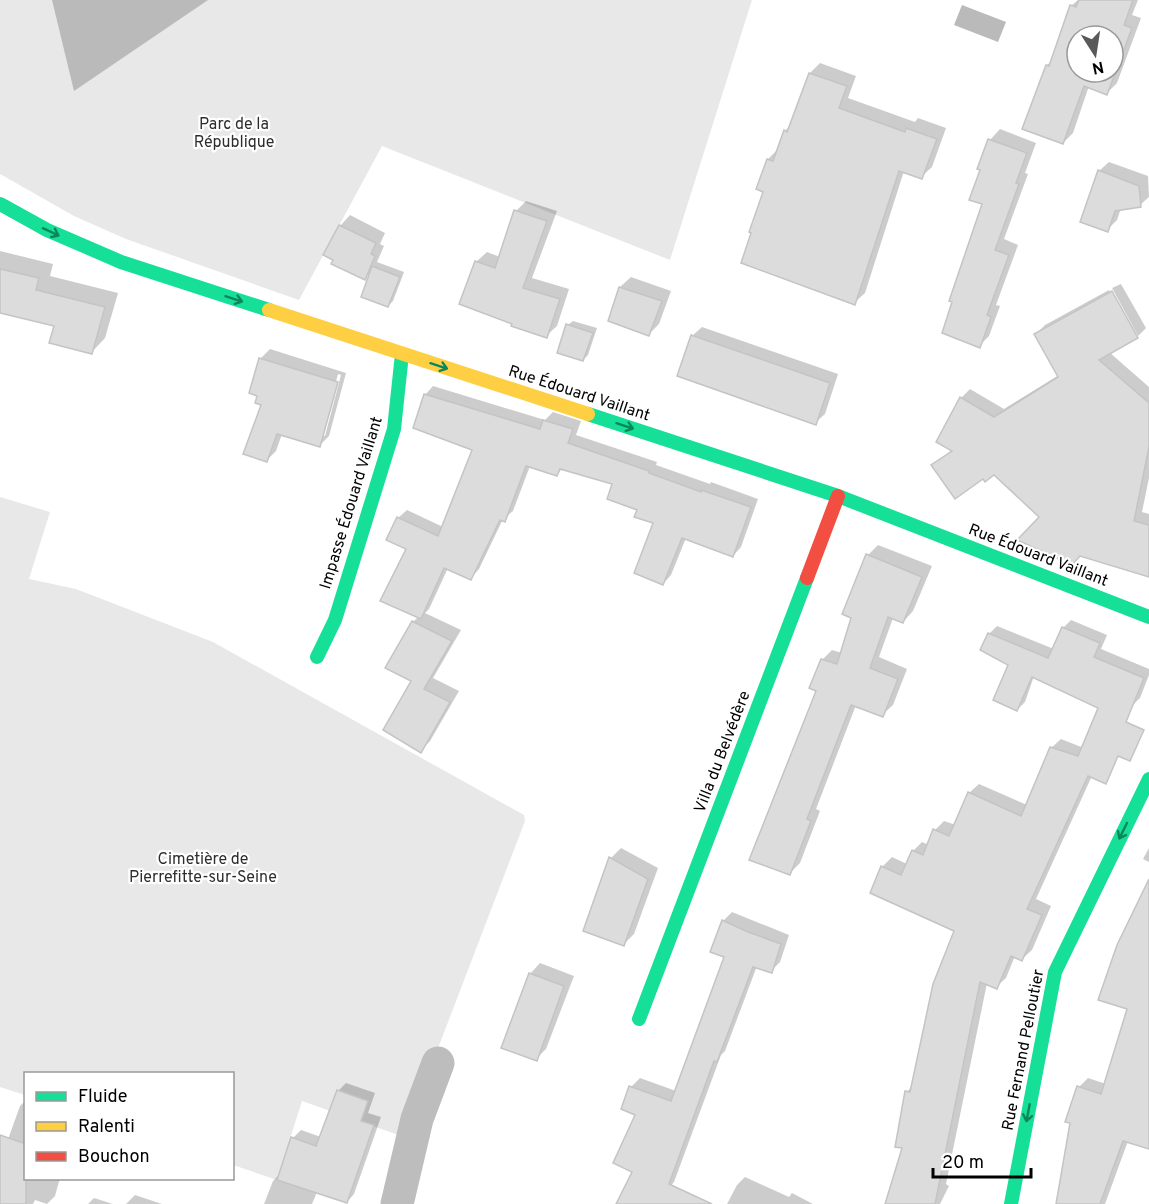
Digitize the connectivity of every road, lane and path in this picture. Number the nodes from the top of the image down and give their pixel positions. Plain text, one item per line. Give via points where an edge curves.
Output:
1 (0, 204) edge
2 (402, 354) junction
3 (838, 496) junction
4 (1149, 617) edge
5 (317, 657) dead end
6 (1149, 779) edge
7 (639, 1019) dead end
8 (438, 1063) dead end
9 (397, 1204) edge
10 (1011, 1204) edge

1 -> 2 street, Rue Édouard Vaillant via 47,230 121,262
2 -> 3 street, Rue Édouard Vaillant
2 - 5 street, Impasse Édouard Vaillant via 394,429 334,620
3 - 4 street, Rue Édouard Vaillant
3 - 7 street, Villa du Belvédère
6 -> 10 street, Rue Fernand Pelloutier via 1055,972
8 - 9 street via 417,1119

